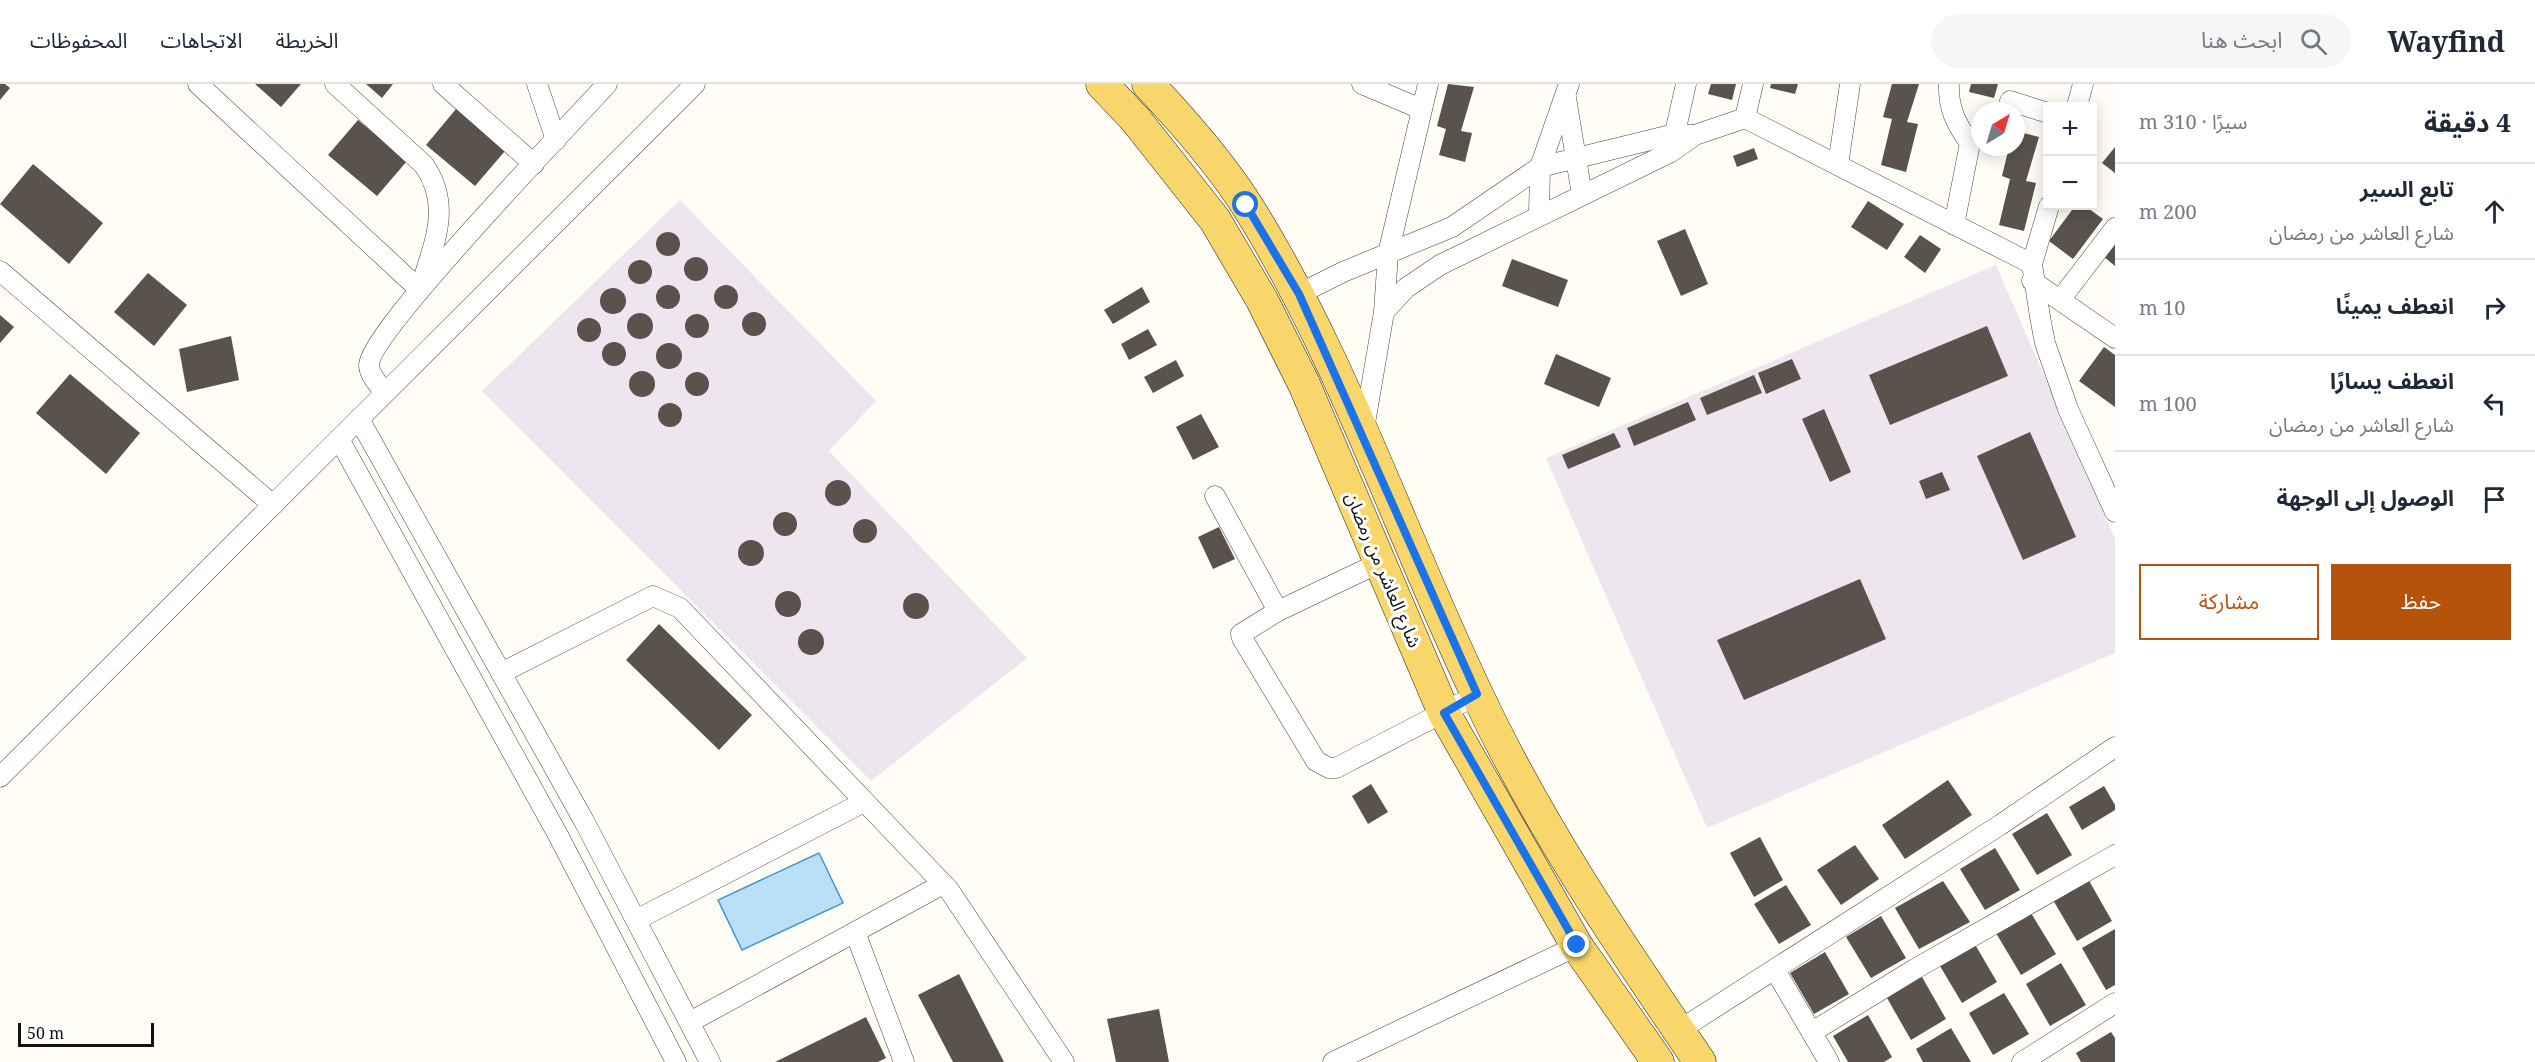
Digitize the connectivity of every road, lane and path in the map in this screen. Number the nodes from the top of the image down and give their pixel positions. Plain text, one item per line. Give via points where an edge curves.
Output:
1 (198, 84) edge
2 (335, 84) edge
3 (443, 84) edge
4 (537, 84) edge
5 (607, 84) edge
6 (695, 84) edge
7 (1102, 84) edge
8 (1148, 84) edge
9 (1362, 84) edge
10 (1428, 84) edge
11 (1686, 84) edge
12 (1753, 84) edge
13 (1850, 84) edge
14 (1949, 84) edge
15 (2083, 84) edge
16 (1567, 90) edge
17 (2009, 99) edge
18 (2078, 102) edge
19 (1420, 109) junction
20 (2043, 111) edge
21 (1745, 117) junction
22 (1971, 135) edge
23 (556, 140) junction
24 (1673, 143) junction
25 (1971, 155) edge
26 (1575, 158) junction
27 (534, 164) junction
28 (1838, 165) junction
29 (1540, 167) junction
30 (1582, 195) junction
31 (2048, 210) edge
32 (1539, 214) junction
33 (1954, 225) junction
34 (2115, 228) edge
35 (1388, 254) junction
36 (0, 272) edge
37 (2032, 273) junction
38 (420, 290) junction
39 (1299, 294) junction
40 (2060, 300) junction
41 (1384, 312) junction
42 (2112, 331) edge
43 (385, 392) junction
44 (359, 419) junction
45 (1363, 437) junction
46 (339, 439) junction
47 (1215, 496) dead end
48 (273, 505) junction
49 (2115, 510) edge
50 (1379, 563) junction
51 (1278, 611) junction
52 (501, 673) junction
53 (1477, 694) junction
54 (1444, 713) junction
55 (2113, 752) edge
56 (0, 777) edge
57 (864, 802) junction
58 (2115, 855) edge
59 (943, 884) junction
60 (636, 920) junction
61 (855, 932) junction
62 (1577, 945) junction
63 (1775, 970) junction
64 (2115, 1003) edge
65 (690, 1022) junction
66 (1678, 1030) junction
67 (1812, 1032) junction
68 (676, 1062) edge
69 (710, 1062) edge
70 (904, 1062) edge
71 (1064, 1062) edge
72 (1333, 1062) edge
73 (1658, 1062) edge
74 (1700, 1062) edge
75 (1829, 1062) edge
76 (2022, 1062) edge

1 - 38 street
2 - 38 street via 424,165 434,180 439,196 439,222
3 - 27 street
4 - 23 street
5 - 23 street
6 - 43 street
7 - 50 main road, شارع العاشر من رمضان via 1136,120 1215,220 1262,300 1304,384
8 - 39 main road, شارع العاشر من رمضان via 1186,124 1246,205
9 - 19 street
10 - 19 street
11 - 24 street
12 - 21 street
13 - 28 street
14 - 22 street via 1948,101 1953,116
15 - 18 street
16 - 26 street
16 - 29 street
17 - 20 street
19 - 35 street
21 - 24 street
21 - 28 street
23 - 27 street
24 - 26 street
24 - 30 street
25 - 33 street
26 - 29 street
26 - 30 street
27 - 38 street
28 - 33 street
29 - 32 street
29 - 35 street via 1452,227
30 - 32 street
31 - 37 street
32 - 41 street via 1421,275
33 - 37 street
34 - 40 street
35 - 39 street
35 - 41 street
36 - 48 street
37 - 40 street
37 - 49 street via 2045,343 2057,379
38 - 43 street via 372,354 370,372
39 - 45 main road, شارع العاشر من رمضان
40 - 42 street
41 - 45 street
43 - 44 street
44 - 46 street
44 - 52 street
45 - 53 main road, شارع العاشر من رمضان
46 - 48 street
46 - 68 street via 558,835
47 - 51 street
48 - 56 street
50 - 51 street
50 - 54 main road, شارع العاشر من رمضان
51 - 54 street via 1244,630 1242,638 1321,766 1336,768
52 - 57 street via 641,601 653,596 661,598 680,608
52 - 60 street
53 - 54 street
53 - 66 main road, شارع العاشر من رمضان via 1570,867
54 - 62 main road, شارع العاشر من رمضان
55 - 63 street
57 - 59 street
57 - 60 street
58 - 67 street
59 - 61 street
59 - 71 street
60 - 65 street
61 - 65 street
61 - 70 street
62 - 72 street
62 - 73 main road, شارع العاشر من رمضان
63 - 66 street
63 - 67 street
64 - 76 street
65 - 69 street
66 - 74 main road, شارع العاشر من رمضان
67 - 75 street

